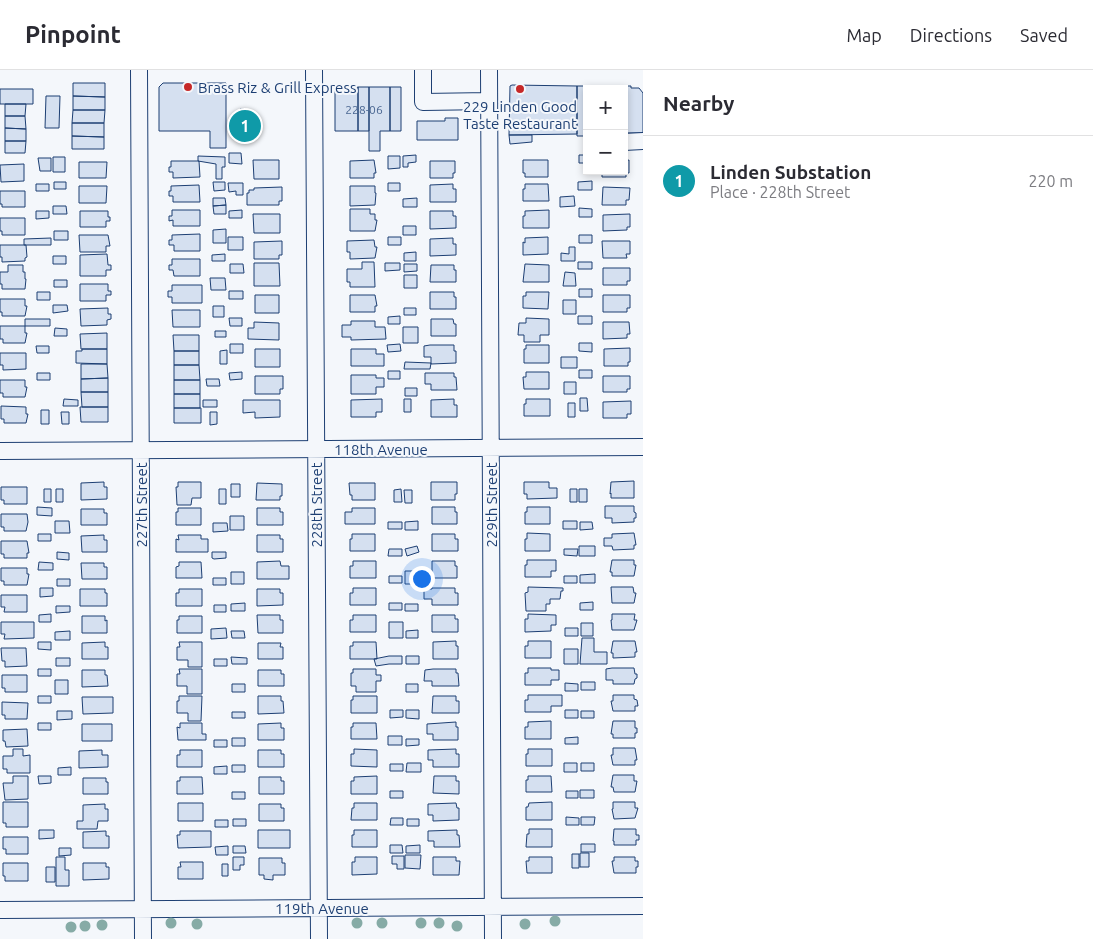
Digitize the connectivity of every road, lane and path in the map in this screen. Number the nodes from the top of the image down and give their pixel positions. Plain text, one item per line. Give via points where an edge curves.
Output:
1 (139, 70) edge
2 (314, 70) edge
3 (423, 70) edge
4 (489, 70) edge
5 (489, 101) junction
6 (643, 141) edge
7 (628, 142) edge
8 (643, 447) edge
9 (491, 448) junction
10 (316, 449) junction
11 (140, 451) junction
12 (0, 452) edge
13 (643, 906) edge
14 (493, 907) junction
15 (143, 909) junction
16 (319, 909) junction
17 (0, 910) edge
18 (143, 939) edge
19 (319, 939) edge
20 (493, 939) edge

1 - 11 street, 227th Street
2 - 10 street, 228th Street
3 - 5 street via 423,102
4 - 5 street, 229th Street
5 - 9 street, 229th Street
6 - 7 street
8 - 9 street, 118th Avenue
9 - 10 street, 118th Avenue
9 - 14 street, 229th Street
10 - 11 street, 118th Avenue
10 - 16 street, 228th Street
11 - 12 street, 118th Avenue
11 - 15 street, 227th Street
13 - 14 street, 119th Avenue
14 - 16 street, 119th Avenue
14 - 20 street, 229th Street
15 - 16 street, 119th Avenue
15 - 17 street, 119th Avenue
15 - 18 street, 227th Street
16 - 19 street, 228th Street

